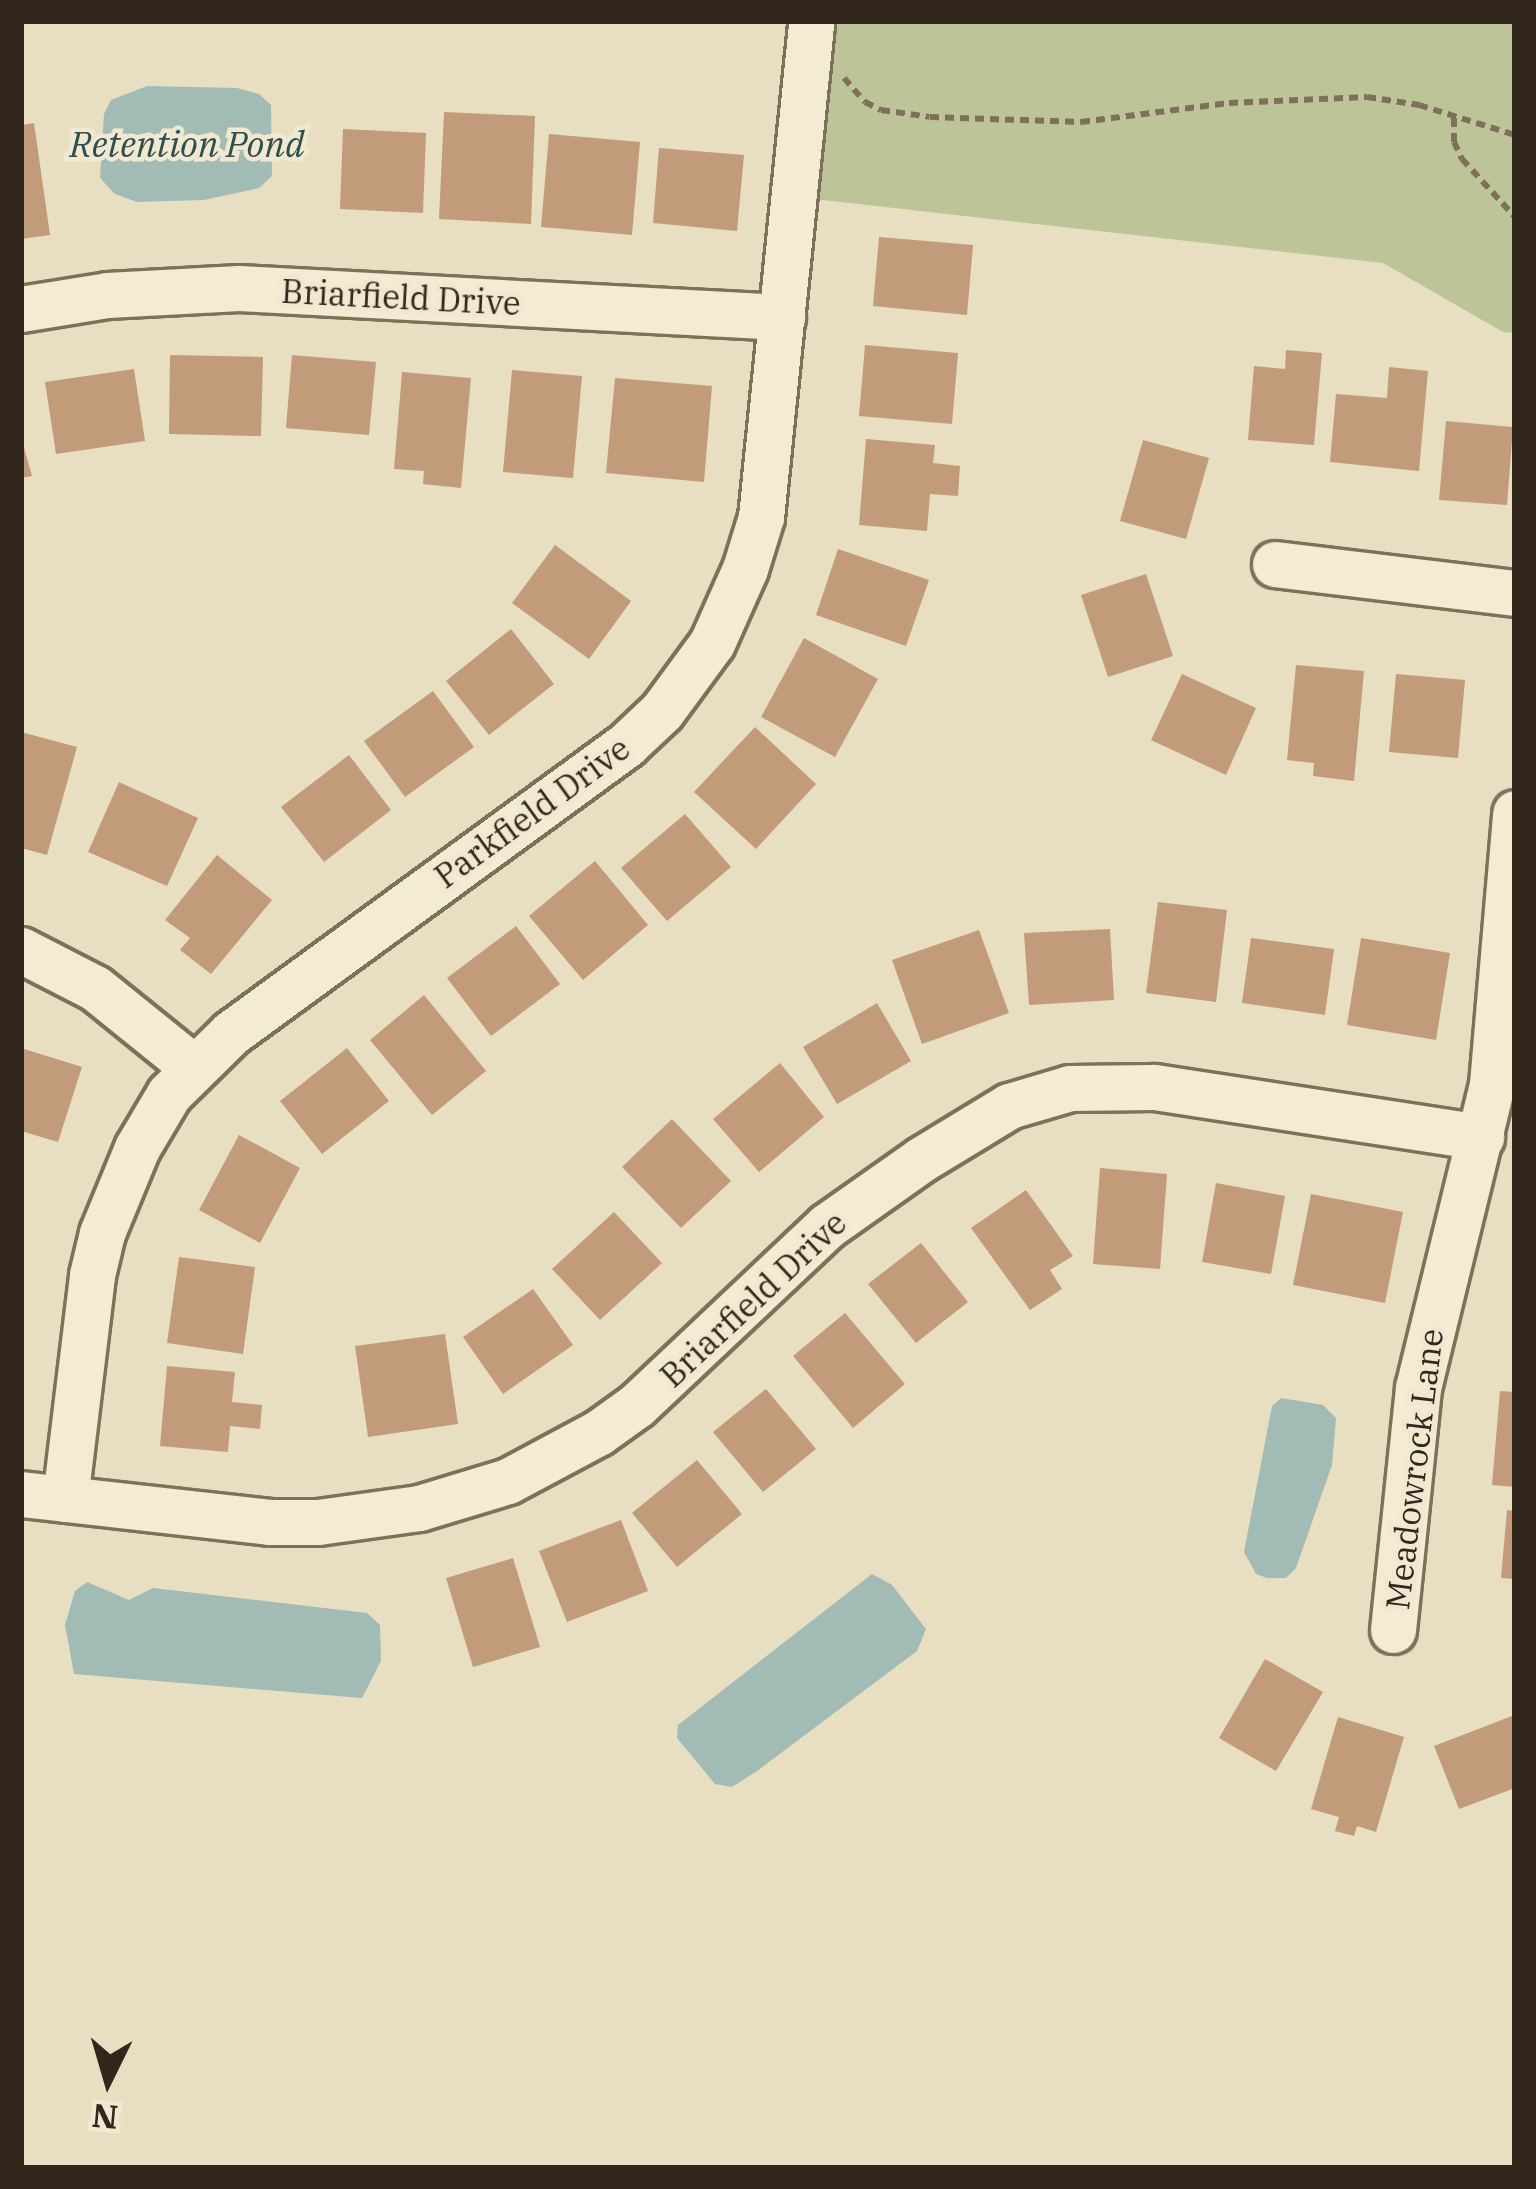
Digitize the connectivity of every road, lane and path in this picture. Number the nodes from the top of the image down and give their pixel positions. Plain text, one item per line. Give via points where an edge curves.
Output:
1 (811, 21) edge
2 (840, 66) dead end
3 (1454, 118) junction
4 (1515, 135) edge
5 (1515, 217) edge
6 (21, 309) edge
7 (782, 317) junction
8 (1275, 563) dead end
9 (1515, 593) edge
10 (1515, 813) edge
11 (21, 950) edge
12 (193, 1067) junction
13 (1481, 1138) junction
14 (43, 1496) edge
15 (1393, 1630) dead end

1 - 7 street, Parkfield Drive
2 - 3 path via 865,102 930,117 1081,122 1304,97 1384,100
3 - 4 path
3 - 5 path via 1462,159
6 - 7 street, Briarfield Drive via 239,288
7 - 12 street, Parkfield Drive via 761,517 730,606 690,676 627,744
8 - 9 street
10 - 13 street, Meadowrock Lane
11 - 12 street via 95,988
12 - 14 street, Parkfield Drive via 137,1148 102,1233
13 - 14 street, Briarfield Drive via 1154,1087 1040,1095 965,1132 827,1226 637,1405 508,1481 419,1508 318,1522
13 - 15 street, Meadowrock Lane via 1418,1388

